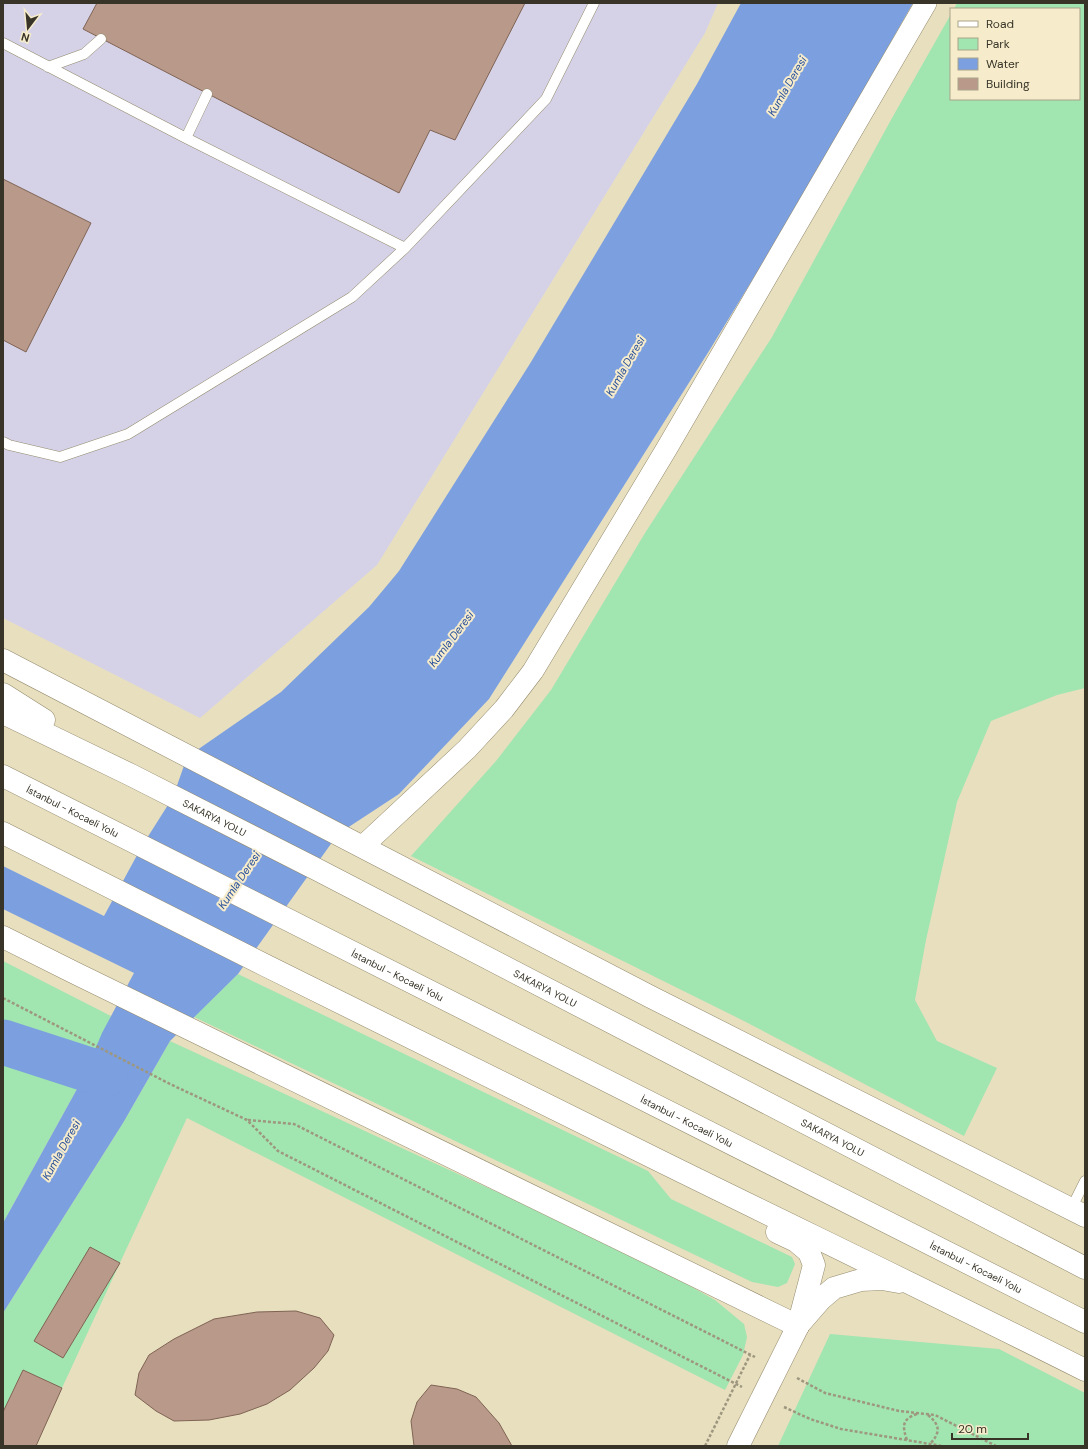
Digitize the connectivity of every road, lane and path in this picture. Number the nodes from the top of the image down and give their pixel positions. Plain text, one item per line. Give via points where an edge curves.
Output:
1 (594, 3) edge
2 (926, 3) edge
3 (101, 39) dead end
4 (3, 43) edge
5 (48, 67) junction
6 (207, 94) dead end
7 (186, 138) junction
8 (405, 248) junction
9 (3, 442) edge
10 (3, 660) edge
11 (3, 694) edge
12 (3, 713) edge
13 (131, 775) junction
14 (3, 776) edge
15 (3, 786) edge
16 (67, 808) junction
17 (3, 833) edge
18 (363, 846) junction
19 (3, 936) edge
20 (3, 998) edge
21 (248, 1120) junction
22 (662, 1162) junction
23 (1085, 1181) edge
24 (1078, 1212) edge
25 (1085, 1268) edge
26 (913, 1284) junction
27 (1085, 1322) edge
28 (798, 1326) junction
29 (750, 1355) junction
30 (776, 1368) junction
31 (1085, 1370) edge
32 (736, 1384) junction
33 (763, 1398) junction
34 (920, 1414) junction
35 (928, 1415) junction
36 (907, 1440) junction
37 (930, 1444) junction
38 (705, 1446) edge
39 (738, 1446) edge
40 (942, 1446) edge
41 (996, 1446) edge

1 - 8 lane via 546,99
2 - 18 street via 667,448 533,671 504,709 467,750
3 - 5 lane via 84,54
4 - 5 lane
5 - 7 lane
6 - 7 lane
7 - 8 lane
8 - 9 lane via 352,297 128,434 60,457
10 - 18 main road
11 - 13 main road
12 - 13 main road, SAKARYA YOLU
13 - 25 main road, SAKARYA YOLU
14 - 16 main road, İstanbul - Kocaeli Yolu
15 - 16 main road
16 - 27 main road, İstanbul - Kocaeli Yolu
17 - 22 main road
18 - 24 main road via 651,997
19 - 28 main road
20 - 21 path via 170,1084
21 - 29 path via 294,1124
21 - 32 path via 278,1151
22 - 26 main road
22 - 28 main road via 689,1187 712,1202 796,1241 808,1252 814,1265
23 - 24 lane
26 - 28 main road via 875,1279 861,1280 834,1288
26 - 31 main road
28 - 30 main road
29 - 30 path
29 - 32 path
30 - 33 main road
30 - 34 path via 826,1393
32 - 33 path
32 - 38 path
33 - 36 path via 810,1419 841,1429
33 - 39 main road
34 - 35 path
34 - 36 path via 905,1422
35 - 37 path via 936,1422 938,1430
35 - 41 path via 935,1415
36 - 37 path
37 - 40 path

